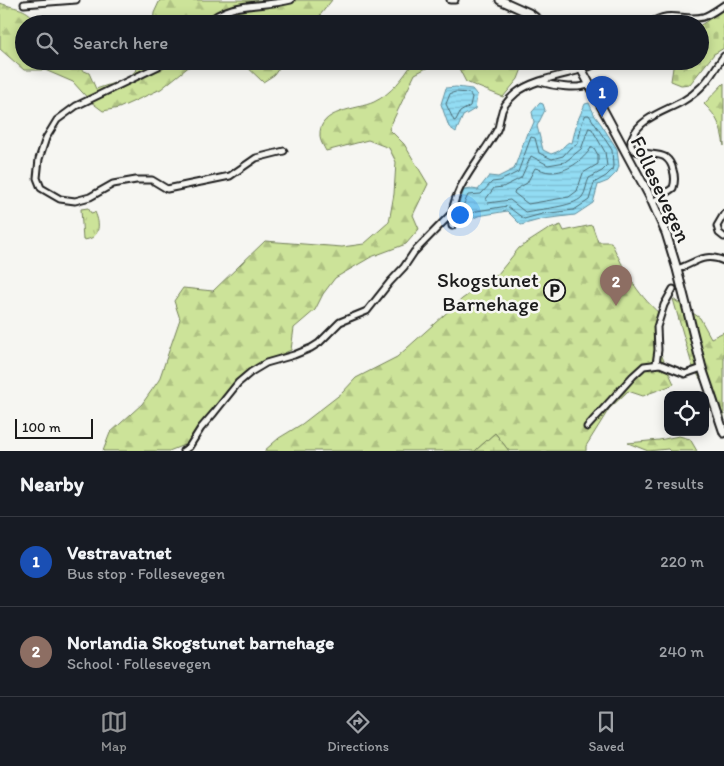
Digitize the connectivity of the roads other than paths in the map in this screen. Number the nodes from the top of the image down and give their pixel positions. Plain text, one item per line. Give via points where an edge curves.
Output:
1 (76, 0) edge
2 (292, 0) edge
3 (450, 0) edge
4 (455, 0) edge
5 (500, 0) edge
6 (24, 4) dead end
7 (724, 5) edge
8 (217, 15) edge
9 (532, 15) edge
10 (707, 15) edge
11 (724, 56) edge
12 (150, 70) edge
13 (577, 70) dead end
14 (582, 70) edge
15 (540, 82) junction
16 (590, 84) junction
17 (284, 151) dead end
18 (653, 202) junction
19 (452, 213) junction
20 (724, 214) edge
21 (452, 226) dead end
22 (724, 237) edge
23 (724, 261) edge
24 (677, 269) junction
25 (673, 289) dead end
26 (656, 364) junction
27 (702, 368) junction
28 (587, 427) dead end
29 (724, 433) edge
30 (183, 451) edge

1 - 6 street
2 - 8 street via 242,5
3 - 4 street
5 - 9 main road
7 - 10 street
11 - 18 street via 702,86 683,101 653,116 632,138 634,151 665,157 675,176 673,188
12 - 17 street via 76,106 56,120 39,159 37,178 41,188 60,199 75,201 113,184 136,180 152,180 167,189 230,176 256,158
13 - 15 street
14 - 16 main road, Follesevegen
15 - 16 street via 555,86
15 - 19 street via 522,88 504,106 498,129 464,181
16 - 18 main road, Follesevegen
18 - 24 main road, Follesevegen
19 - 21 street
19 - 30 street via 414,252 367,312 340,322 311,348 266,363 246,376
20 - 22 street via 717,226
23 - 24 street via 703,257
24 - 27 main road, Follesevegen
25 - 26 street via 657,327
26 - 27 street via 685,374
26 - 28 street via 644,366 633,376
27 - 29 main road, Follesevegen

